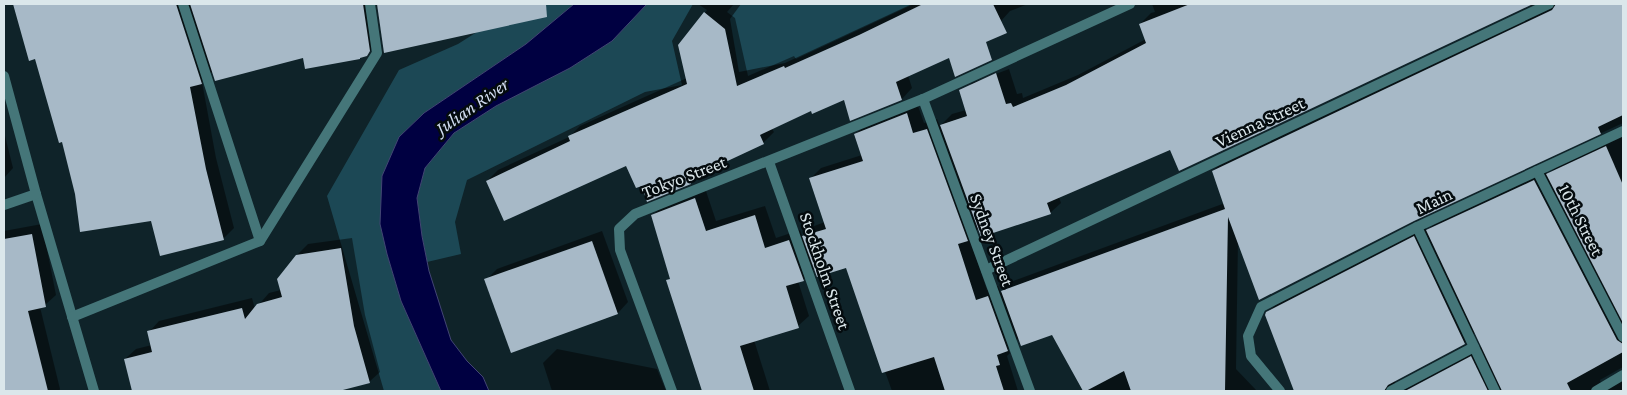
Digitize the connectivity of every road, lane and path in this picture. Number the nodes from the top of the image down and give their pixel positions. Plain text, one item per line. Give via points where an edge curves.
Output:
1 (183, 4) edge
2 (370, 4) edge
3 (1130, 4) edge
4 (1549, 4) edge
5 (4, 76) edge
6 (923, 99) junction
7 (1623, 131) edge
8 (769, 162) junction
9 (1538, 171) junction
10 (36, 194) junction
11 (4, 205) edge
12 (1417, 227) junction
13 (260, 242) junction
14 (986, 270) junction
15 (72, 317) junction
16 (1623, 337) edge
17 (1474, 347) junction
18 (1623, 375) edge
19 (94, 391) edge
20 (672, 391) edge
21 (850, 391) edge
22 (1030, 391) edge
23 (1280, 391) edge
24 (1390, 391) edge
25 (1495, 391) edge
26 (1596, 391) edge

1 - 13 street
2 - 13 street via 377,53
3 - 6 street, Tokyo Street
4 - 14 street, Vienna Street
5 - 10 street
6 - 8 street, Tokyo Street
6 - 14 street, Sydney Street
7 - 9 street, Main
8 - 20 street, Tokyo Street via 635,214 620,229 620,250
8 - 21 street, Stockholm Street
9 - 12 street, Main
9 - 16 street, 10th Street
10 - 11 street
10 - 15 street
12 - 17 street
12 - 23 street, Main via 1261,306 1248,336 1252,356
13 - 15 street
14 - 22 street, Sydney Street
15 - 19 street
17 - 24 street
17 - 25 street
18 - 26 street

